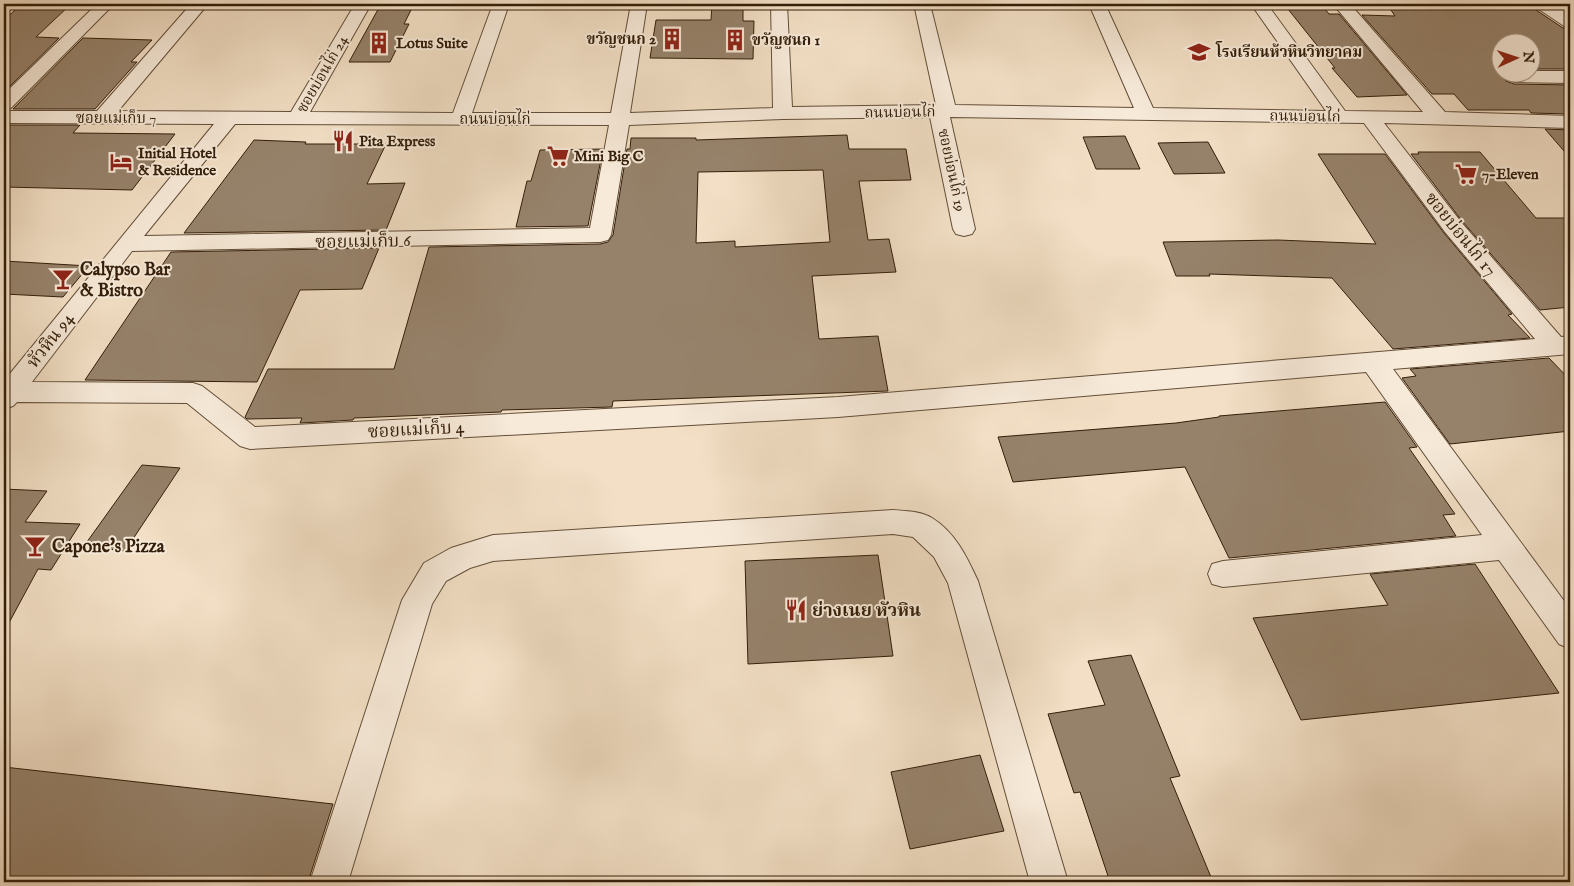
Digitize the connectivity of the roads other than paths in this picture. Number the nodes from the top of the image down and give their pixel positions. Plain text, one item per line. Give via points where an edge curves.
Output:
1 (106, 4) edge
2 (200, 4) edge
3 (362, 4) edge
4 (501, 4) edge
5 (639, 4) edge
6 (778, 4) edge
7 (922, 4) edge
8 (1097, 4) edge
9 (1259, 4) edge
10 (1341, 4) edge
11 (1543, 4) edge
12 (1570, 22) edge
13 (1542, 76) edge
14 (1570, 77) edge
15 (4, 104) edge
16 (943, 111) junction
17 (1146, 113) junction
18 (783, 114) junction
19 (4, 117) edge
20 (1340, 117) junction
21 (102, 118) junction
22 (229, 118) junction
23 (297, 118) junction
24 (1370, 118) junction
25 (1438, 118) junction
26 (460, 119) junction
27 (620, 119) junction
28 (1570, 122) edge
29 (964, 229) dead end
30 (126, 244) junction
31 (1563, 346) edge
32 (1374, 363) junction
33 (7, 395) edge
34 (1506, 546) junction
35 (1223, 574) dead end
36 (1570, 634) edge
37 (329, 882) edge
38 (1049, 882) edge

1 - 15 street
2 - 21 street
3 - 23 street, ซอยบ่อนไก่ 24
4 - 26 street
5 - 27 street
6 - 18 street
7 - 16 street, ซอยบ่อนไก่ 19
8 - 17 street
9 - 20 street
10 - 25 street
11 - 12 street
13 - 14 street
16 - 17 street, ถนนบ่อนไก่
16 - 18 street, ถนนบ่อนไก่
16 - 29 street, ซอยบ่อนไก่ 19
17 - 20 street, ถนนบ่อนไก่
18 - 27 street, ถนนบ่อนไก่
19 - 21 street, ซอยแม่เก็บ 7
20 - 24 street, ถนนบ่อนไก่
21 - 22 street, ซอยแม่เก็บ 7
22 - 23 street, ถนนบ่อนไก่
22 - 30 street, หัวหิน 94
23 - 26 street, ถนนบ่อนไก่
24 - 25 street, ถนนบ่อนไก่
24 - 31 street, ซอยบ่อนไก่ 17 via 1453,227
25 - 28 street, ถนนบ่อนไก่
26 - 27 street, ถนนบ่อนไก่
27 - 30 street, ซอยแม่เก็บ 6 via 600,236
30 - 33 street, หัวหิน 94
31 - 32 street, ซอยแม่เก็บ 4
32 - 33 street, ซอยแม่เก็บ 4 via 838,407 250,438 193,393
32 - 34 street
34 - 35 street
34 - 36 street
37 - 38 street via 418,600 435,572 462,557 493,548 893,522 921,526 945,548 963,581

